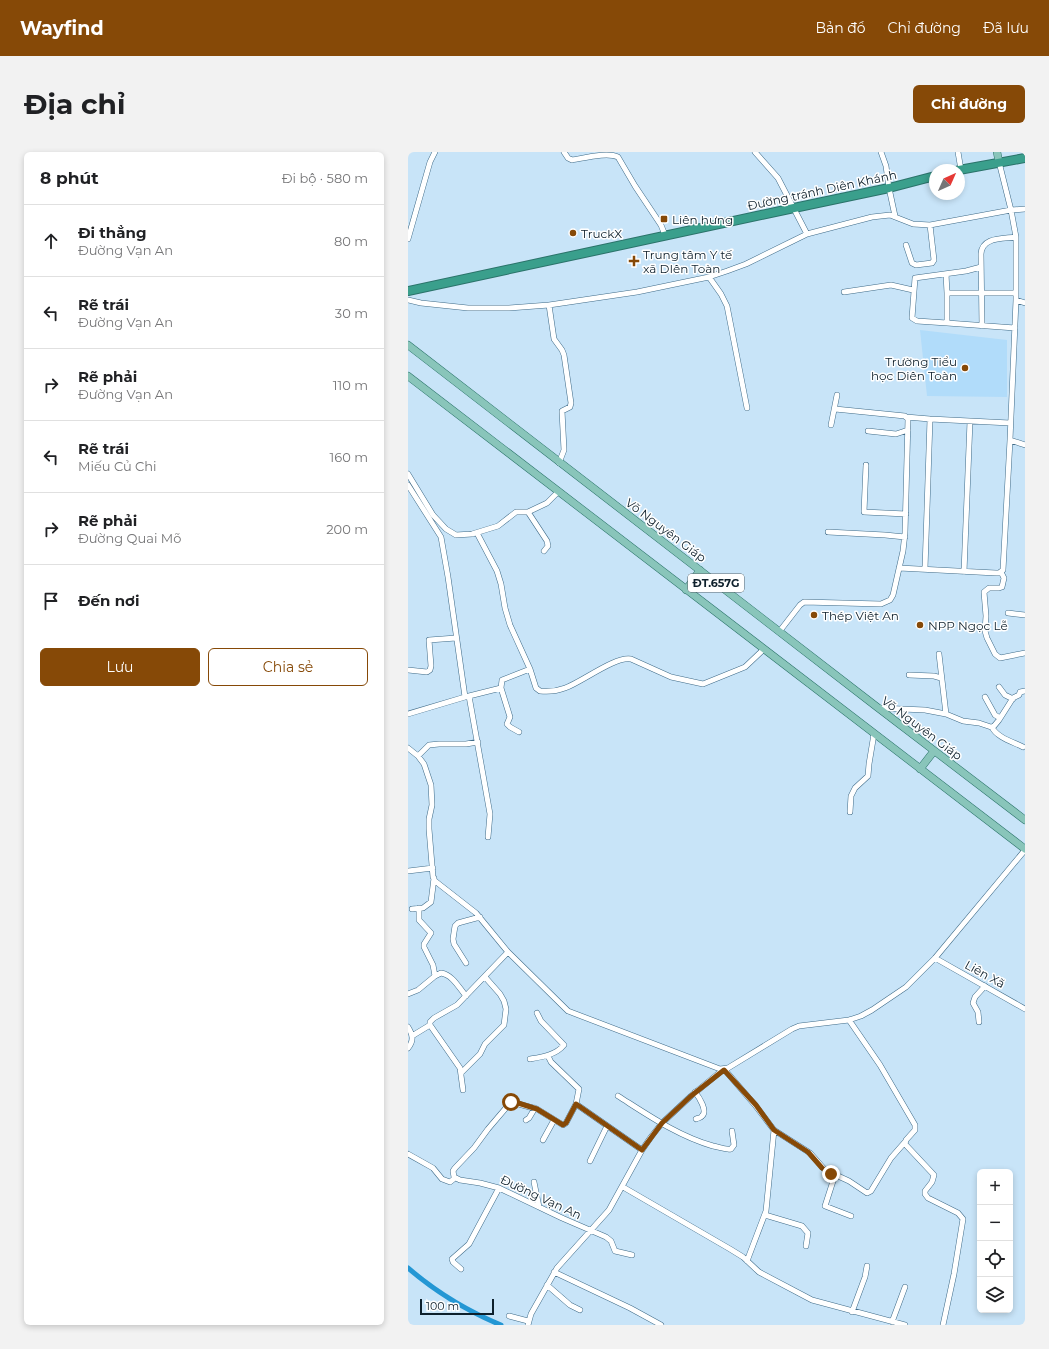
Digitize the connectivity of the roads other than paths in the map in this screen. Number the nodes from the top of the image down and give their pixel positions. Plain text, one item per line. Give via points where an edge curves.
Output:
1 (435, 152) edge
2 (564, 152) edge
3 (755, 152) edge
4 (881, 152) edge
5 (958, 152) edge
6 (997, 152) edge
7 (1025, 158) edge
8 (999, 162) junction
9 (959, 164) edge
10 (965, 169) edge
11 (929, 178) edge
12 (889, 188) junction
13 (794, 208) junction
14 (1025, 208) edge
15 (1011, 210) junction
16 (895, 216) junction
17 (930, 225) junction
18 (409, 226) edge
19 (807, 234) junction
20 (665, 235) junction
21 (1016, 237) junction
22 (408, 239) edge
23 (906, 245) dead end
24 (981, 267) junction
25 (946, 274) junction
26 (709, 277) junction
27 (913, 290) junction
28 (408, 291) edge
29 (844, 292) dead end
30 (982, 292) junction
31 (946, 293) junction
32 (1016, 293) junction
33 (408, 300) edge
34 (1016, 300) junction
35 (1025, 303) edge
36 (549, 305) junction
37 (947, 323) junction
38 (982, 326) junction
39 (1015, 328) junction
40 (408, 346) edge
41 (408, 376) edge
42 (837, 396) dead end
43 (747, 408) dead end
44 (835, 409) junction
45 (906, 417) junction
46 (930, 419) junction
47 (970, 421) junction
48 (1010, 423) junction
49 (831, 425) dead end
50 (908, 430) junction
51 (868, 431) dead end
52 (1010, 440) junction
53 (1025, 445) edge
54 (559, 463) junction
55 (866, 465) dead end
56 (408, 474) edge
57 (408, 485) edge
58 (559, 492) junction
59 (528, 512) junction
60 (906, 514) junction
61 (828, 532) dead end
62 (477, 533) junction
63 (904, 537) junction
64 (544, 551) dead end
65 (899, 568) junction
66 (925, 569) junction
67 (700, 570) junction
68 (964, 572) junction
69 (1001, 572) junction
70 (686, 590) junction
71 (1008, 613) dead end
72 (1025, 616) edge
73 (779, 632) junction
74 (456, 638) junction
75 (764, 649) junction
76 (1025, 653) edge
77 (939, 654) dead end
78 (530, 669) junction
79 (408, 670) edge
80 (909, 675) dead end
81 (941, 678) junction
82 (999, 687) dead end
83 (501, 688) junction
84 (1025, 691) edge
85 (467, 697) junction
86 (985, 697) dead end
87 (1013, 699) junction
88 (877, 707) junction
89 (408, 714) edge
90 (946, 714) junction
91 (1000, 718) junction
92 (992, 727) junction
93 (519, 732) dead end
94 (874, 734) junction
95 (478, 742) junction
96 (1023, 747) dead end
97 (409, 750) edge
98 (934, 751) junction
99 (418, 756) junction
100 (920, 769) junction
101 (850, 812) dead end
102 (1025, 820) edge
103 (488, 838) dead end
104 (1025, 850) edge
105 (433, 868) junction
106 (408, 871) edge
107 (434, 878) junction
108 (420, 908) junction
109 (412, 909) dead end
110 (480, 917) junction
111 (508, 952) junction
112 (935, 958) junction
113 (466, 963) dead end
114 (435, 976) junction
115 (485, 977) junction
116 (985, 986) junction
117 (408, 994) edge
118 (466, 996) junction
119 (1025, 1009) edge
120 (537, 1013) dead end
121 (849, 1020) junction
122 (979, 1022) dead end
123 (430, 1025) junction
124 (408, 1027) edge
125 (412, 1036) junction
126 (408, 1048) edge
127 (548, 1056) junction
128 (530, 1059) dead end
129 (724, 1070) junction
130 (461, 1073) junction
131 (463, 1090) dead end
132 (695, 1092) junction
133 (618, 1096) dead end
134 (576, 1104) junction
135 (535, 1108) junction
136 (696, 1119) dead end
137 (526, 1120) dead end
138 (554, 1120) junction
139 (662, 1123) junction
140 (607, 1126) junction
141 (774, 1130) junction
142 (732, 1131) dead end
143 (543, 1140) dead end
144 (905, 1142) junction
145 (642, 1150) junction
146 (408, 1154) edge
147 (590, 1161) dead end
148 (835, 1175) junction
149 (456, 1178) junction
150 (534, 1182) dead end
151 (623, 1187) junction
152 (499, 1188) junction
153 (539, 1207) junction
154 (765, 1215) junction
155 (851, 1216) dead end
156 (592, 1230) junction
157 (806, 1246) dead end
158 (632, 1255) dead end
159 (747, 1261) junction
160 (867, 1266) dead end
161 (461, 1269) dead end
162 (554, 1272) junction
163 (547, 1285) junction
164 (905, 1287) dead end
165 (580, 1310) dead end
166 (852, 1312) junction
167 (509, 1316) dead end
168 (892, 1322) junction
169 (528, 1323) edge
170 (661, 1325) edge
171 (905, 1325) edge
172 (943, 1325) edge

1 - 18 street
2 - 20 street via 572,160 607,152 615,154
3 - 13 street via 774,172
4 - 12 street
5 - 9 street
6 - 8 main road
7 - 8 highway
8 - 10 highway
8 - 15 street
11 - 12 highway, Đường tránh Diên Khánh
12 - 13 highway, Đường tránh Diên Khánh
12 - 16 street
13 - 19 street
13 - 20 highway, Đường tránh Diên Khánh
14 - 15 street
15 - 17 street
15 - 21 street
16 - 17 street via 913,224
16 - 19 street via 876,216
17 - 23 street via 934,260 932,263 912,263
18 - 22 street
19 - 26 street via 746,264
20 - 28 highway, Đường tránh Diên Khánh
21 - 24 street via 984,244 981,250
21 - 32 street
24 - 25 street
24 - 30 street
25 - 27 street via 915,278
25 - 31 street
26 - 36 street via 637,292
26 - 43 street via 727,306
27 - 29 street via 891,285
27 - 37 street via 914,320
30 - 31 street
30 - 32 street
30 - 38 street
31 - 37 street
32 - 34 street
33 - 36 street via 468,308
34 - 35 street
34 - 39 street
36 - 54 street via 554,339 564,355 572,403 562,411 564,446
37 - 38 street
38 - 39 street
39 - 48 street
40 - 54 main road, Võ Nguyên Giáp / ĐT.657G
41 - 58 main road, ĐT.657G
42 - 44 street
44 - 45 street
44 - 49 street
45 - 46 street
45 - 50 street
46 - 47 street
46 - 66 street
47 - 48 street
47 - 68 street
48 - 52 street
50 - 51 street via 896,434
50 - 60 street
52 - 53 street
52 - 69 street via 1004,565
54 - 67 main road, Võ Nguyên Giáp / ĐT.657G
55 - 60 street via 864,512
56 - 62 street via 426,505 446,530 456,535
57 - 74 street via 441,537
58 - 59 street via 547,503
58 - 70 main road, ĐT.657G
59 - 62 street via 516,512 502,524
59 - 64 street via 547,541 548,546
60 - 63 street
61 - 63 street
62 - 78 street via 497,570 510,625
63 - 65 street
65 - 66 street
65 - 73 street via 893,595 885,603 804,602
66 - 68 street
67 - 70 main road
67 - 73 main road, Võ Nguyên Giáp / ĐT.657G
68 - 69 street
69 - 76 street via 1004,578 1002,587 989,588 984,592 987,638 995,654 1000,658
70 - 75 main road, ĐT.657G
71 - 72 street
73 - 88 main road, Võ Nguyên Giáp / ĐT.657G
74 - 79 street via 429,640 430,670
74 - 85 street
75 - 78 street via 745,667 703,684 671,677 626,658 566,688 540,691 536,688
75 - 94 main road, ĐT.657G
77 - 81 street
78 - 83 street via 502,680
80 - 81 street
81 - 90 street
82 - 87 street via 1005,695
83 - 85 street
83 - 93 street via 510,716 507,724
84 - 87 street
85 - 89 street
85 - 95 street
86 - 91 street via 995,715
87 - 91 street
88 - 90 street
88 - 98 main road, Võ Nguyên Giáp / ĐT.657G
90 - 92 street via 963,721
91 - 92 street
92 - 96 street via 998,734
94 - 100 main road, ĐT.657G
94 - 101 street via 868,776 855,788 851,796
95 - 99 street via 429,745
95 - 103 street via 490,814
97 - 99 street
98 - 100 main road
98 - 102 main road, Võ Nguyên Giáp / ĐT.657G
99 - 105 street via 426,770 432,790 429,829
100 - 104 main road, ĐT.657G
104 - 112 street
105 - 106 street
105 - 107 street
107 - 108 street via 431,902
107 - 110 street
108 - 109 street
108 - 114 street via 419,920 431,933 424,947 433,965
110 - 111 street
110 - 113 street via 455,926 454,944
111 - 115 street
111 - 129 street via 572,1013
112 - 116 street, Liên Xã
112 - 121 street via 906,987 868,1013
114 - 117 street via 421,988
114 - 118 street via 446,974
115 - 118 street
115 - 130 street via 504,1000 504,1025
116 - 119 street, Liên Xã
116 - 122 street via 973,1003 978,1010
118 - 123 street via 452,1009 434,1018
120 - 127 street via 541,1021 564,1045
121 - 129 street via 798,1026
121 - 144 street via 880,1065 915,1125 915,1130
123 - 125 street
123 - 130 street
124 - 125 street
125 - 126 street
127 - 128 street
127 - 134 street via 580,1090
129 - 132 street
129 - 141 street via 756,1105
130 - 131 street
132 - 136 street via 702,1101 704,1114
132 - 139 street
133 - 139 street
134 - 138 street via 565,1124
134 - 140 street
135 - 137 street
135 - 138 street
135 - 149 street via 515,1102 509,1103 478,1144 455,1168 453,1173
138 - 143 street
139 - 142 street via 692,1139 727,1149 732,1149 733,1146
139 - 145 street
140 - 145 street
140 - 147 street
141 - 148 street via 808,1152 822,1168
141 - 154 street
144 - 148 street via 891,1158 870,1192
144 - 172 street via 934,1175 925,1191 926,1196 958,1213 963,1221
145 - 151 street
146 - 149 street, Đường Vạn An via 433,1168 445,1181 450,1182
148 - 155 street via 825,1206
149 - 152 street, Đường Vạn An
150 - 153 street
151 - 156 street via 609,1210
151 - 159 street
152 - 153 street, Đường Vạn An
152 - 161 street via 469,1244 452,1259
153 - 156 street, Đường Vạn An
154 - 157 street via 802,1226 808,1233
154 - 159 street
156 - 158 street, Đường Vạn An via 610,1239 617,1252
156 - 162 street
159 - 166 street via 759,1272 812,1300
160 - 166 street
162 - 163 street
162 - 170 street
163 - 165 street via 570,1305
163 - 169 street
164 - 168 street
166 - 168 street
167 - 169 street
168 - 171 street

